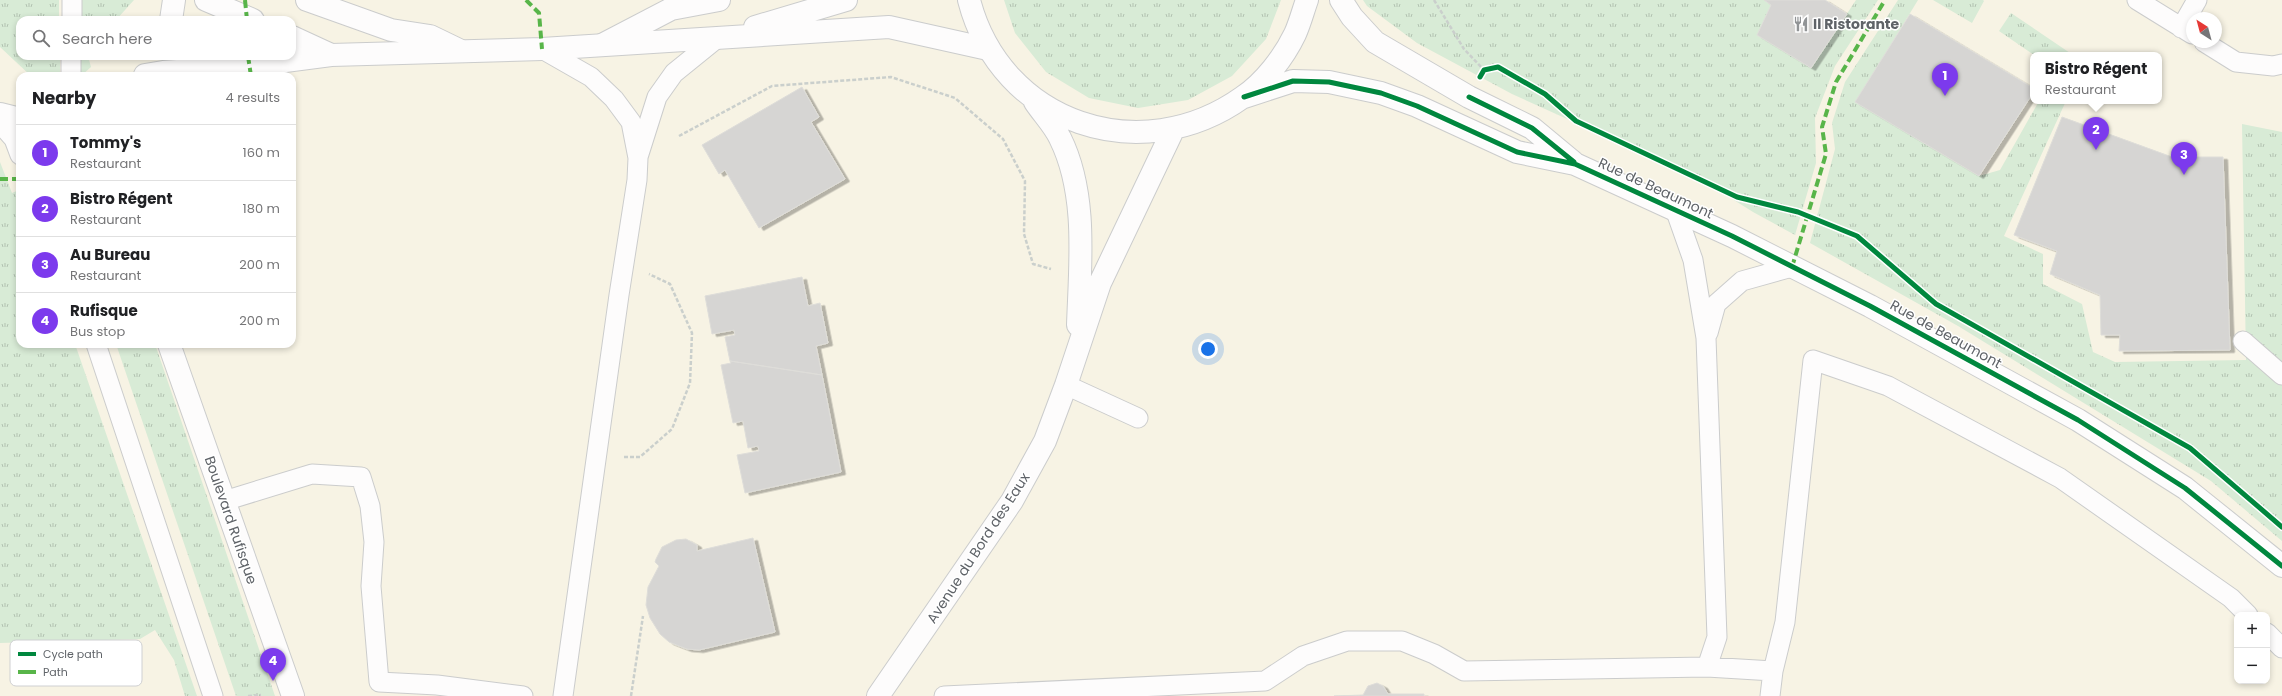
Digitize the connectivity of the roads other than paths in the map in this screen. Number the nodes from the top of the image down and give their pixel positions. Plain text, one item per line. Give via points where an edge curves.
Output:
1 (72, 0) edge
2 (174, 0) edge
3 (206, 0) edge
4 (307, 0) edge
5 (719, 0) edge
6 (846, 0) edge
7 (969, 0) edge
8 (1307, 0) edge
9 (1341, 0) edge
10 (2137, 0) edge
11 (2197, 0) edge
12 (2193, 12) edge
13 (72, 16) edge
14 (172, 16) edge
15 (244, 16) edge
16 (2186, 30) edge
17 (296, 39) edge
18 (716, 39) junction
19 (602, 45) junction
20 (2214, 48) edge
21 (542, 49) junction
22 (988, 49) junction
23 (463, 52) junction
24 (331, 55) junction
25 (71, 60) edge
26 (155, 60) edge
27 (293, 60) edge
28 (296, 60) edge
29 (2282, 64) edge
30 (71, 72) edge
31 (147, 72) edge
32 (163, 72) edge
33 (1244, 97) junction
34 (1032, 98) junction
35 (0, 114) edge
36 (16, 118) edge
37 (0, 123) edge
38 (1173, 130) junction
39 (16, 144) edge
40 (638, 158) junction
41 (1575, 164) junction
42 (1675, 209) junction
43 (1792, 267) junction
44 (1706, 338) junction
45 (2243, 340) dead end
46 (1078, 347) junction
47 (97, 348) edge
48 (171, 348) edge
49 (2282, 375) edge
50 (1066, 385) junction
51 (1138, 418) dead end
52 (224, 501) junction
53 (2282, 566) edge
54 (2245, 612) edge
55 (2270, 637) edge
56 (2282, 648) edge
57 (1707, 667) junction
58 (1773, 671) junction
59 (381, 689) edge
60 (213, 696) edge
61 (293, 696) edge
62 (523, 696) edge
63 (563, 696) edge
64 (878, 696) edge
65 (944, 696) edge
66 (1770, 696) edge

1 - 13 lane
2 - 14 street
3 - 15 street
4 - 23 street via 391,30 430,36
5 - 19 street via 671,9
6 - 18 street
7 - 22 street via 974,19
8 - 33 street via 1295,35 1273,68
9 - 41 street, Rue de Beaumont via 1352,17 1375,42 1469,97 1532,128
10 - 16 lane
11 - 12 lane
17 - 24 street
18 - 19 street
18 - 22 street via 889,27
18 - 40 lane via 674,73 657,97
19 - 21 street
20 - 29 lane via 2236,62 2273,66
21 - 23 street
21 - 40 lane via 591,77 614,98 631,122
22 - 34 street via 1007,76
23 - 24 street
24 - 28 street
25 - 30 lane
26 - 31 street
27 - 32 street
33 - 38 street via 1207,119
33 - 41 street, Rue de Beaumont via 1294,81 1329,82 1381,93 1417,106 1517,152
34 - 38 street via 1075,122 1124,133
34 - 46 street, Avenue du Bord des Eaux via 1060,137 1074,176 1079,226
35 - 36 street
37 - 39 lane
38 - 46 street, Avenue du Bord des Eaux via 1100,283
40 - 63 lane via 637,180 623,263
41 - 42 street, Rue de Beaumont
42 - 43 street, Rue de Beaumont
42 - 44 lane via 1693,260
43 - 44 lane via 1742,281 1716,304
43 - 53 street, Rue de Beaumont via 1870,306 2078,420 2185,488
44 - 57 lane via 1717,637
45 - 49 lane
46 - 50 street, Avenue du Bord des Eaux
47 - 60 lane
48 - 52 street, Boulevard Rufisque
50 - 51 lane
50 - 64 street, Avenue du Bord des Eaux via 1045,441 1012,501
52 - 59 lane via 312,474 361,477 370,506 374,542 371,586
52 - 61 street, Boulevard Rufisque
54 - 58 lane via 2232,598 2060,478 1888,386 1813,360 1785,622
55 - 56 lane
57 - 58 lane
57 - 65 lane via 1464,671 1434,654 1402,641 1347,641 1303,656 1265,681
58 - 66 lane
59 - 62 lane via 436,685

